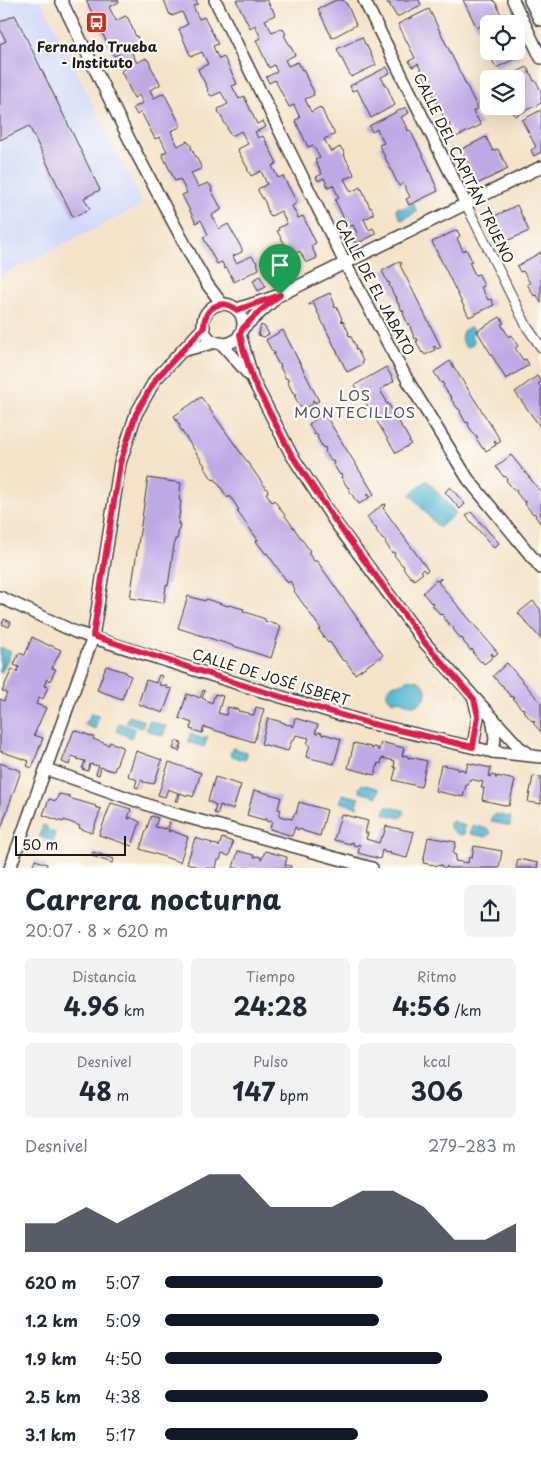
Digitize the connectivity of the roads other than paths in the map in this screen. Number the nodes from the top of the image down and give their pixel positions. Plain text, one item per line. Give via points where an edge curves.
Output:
1 (61, 0) edge
2 (215, 0) edge
3 (364, 0) edge
4 (513, 0) edge
5 (532, 0) edge
6 (541, 18) edge
7 (541, 58) edge
8 (541, 167) edge
9 (466, 204) junction
10 (344, 263) junction
11 (280, 295) junction
12 (222, 304) junction
13 (237, 310) junction
14 (204, 327) junction
15 (242, 331) junction
16 (219, 343) junction
17 (541, 347) edge
18 (182, 352) junction
19 (253, 380) junction
20 (541, 568) edge
21 (0, 597) edge
22 (93, 636) junction
23 (474, 699) junction
24 (492, 717) junction
25 (473, 747) junction
26 (492, 752) junction
27 (537, 757) edge
28 (46, 769) junction
29 (10, 868) edge
30 (372, 868) edge

1 - 12 street via 191,257
2 - 10 street, CALLE DE EL JABATO
3 - 9 street, CALLE DEL CAPITÁN TRUENO
4 - 7 street
5 - 6 street
8 - 9 street
9 - 10 street
9 - 17 street, CALLE DEL CAPITÁN TRUENO via 527,327
10 - 11 street
10 - 20 street, CALLE DE EL JABATO via 408,382 468,479
11 - 13 street
11 - 15 street
12 - 13 street
12 - 14 street via 206,314
13 - 15 street via 241,315
14 - 16 street via 206,334
14 - 18 street
15 - 16 street via 232,342
15 - 19 street via 243,348
16 - 18 street
16 - 19 street
18 - 22 street via 155,380 136,414 120,463
19 - 23 street via 291,454 336,522 425,643
21 - 22 street, CALLE DE JOSÉ ISBERT via 75,632
22 - 25 street, CALLE DE JOSÉ ISBERT via 368,723
22 - 28 street
23 - 24 street
23 - 25 street via 478,716
24 - 26 street via 496,738
24 - 27 street via 519,747
25 - 26 street, CALLE DE JOSÉ ISBERT
26 - 27 street, CALLE DE JOSÉ ISBERT
28 - 29 street
28 - 30 street via 168,812

